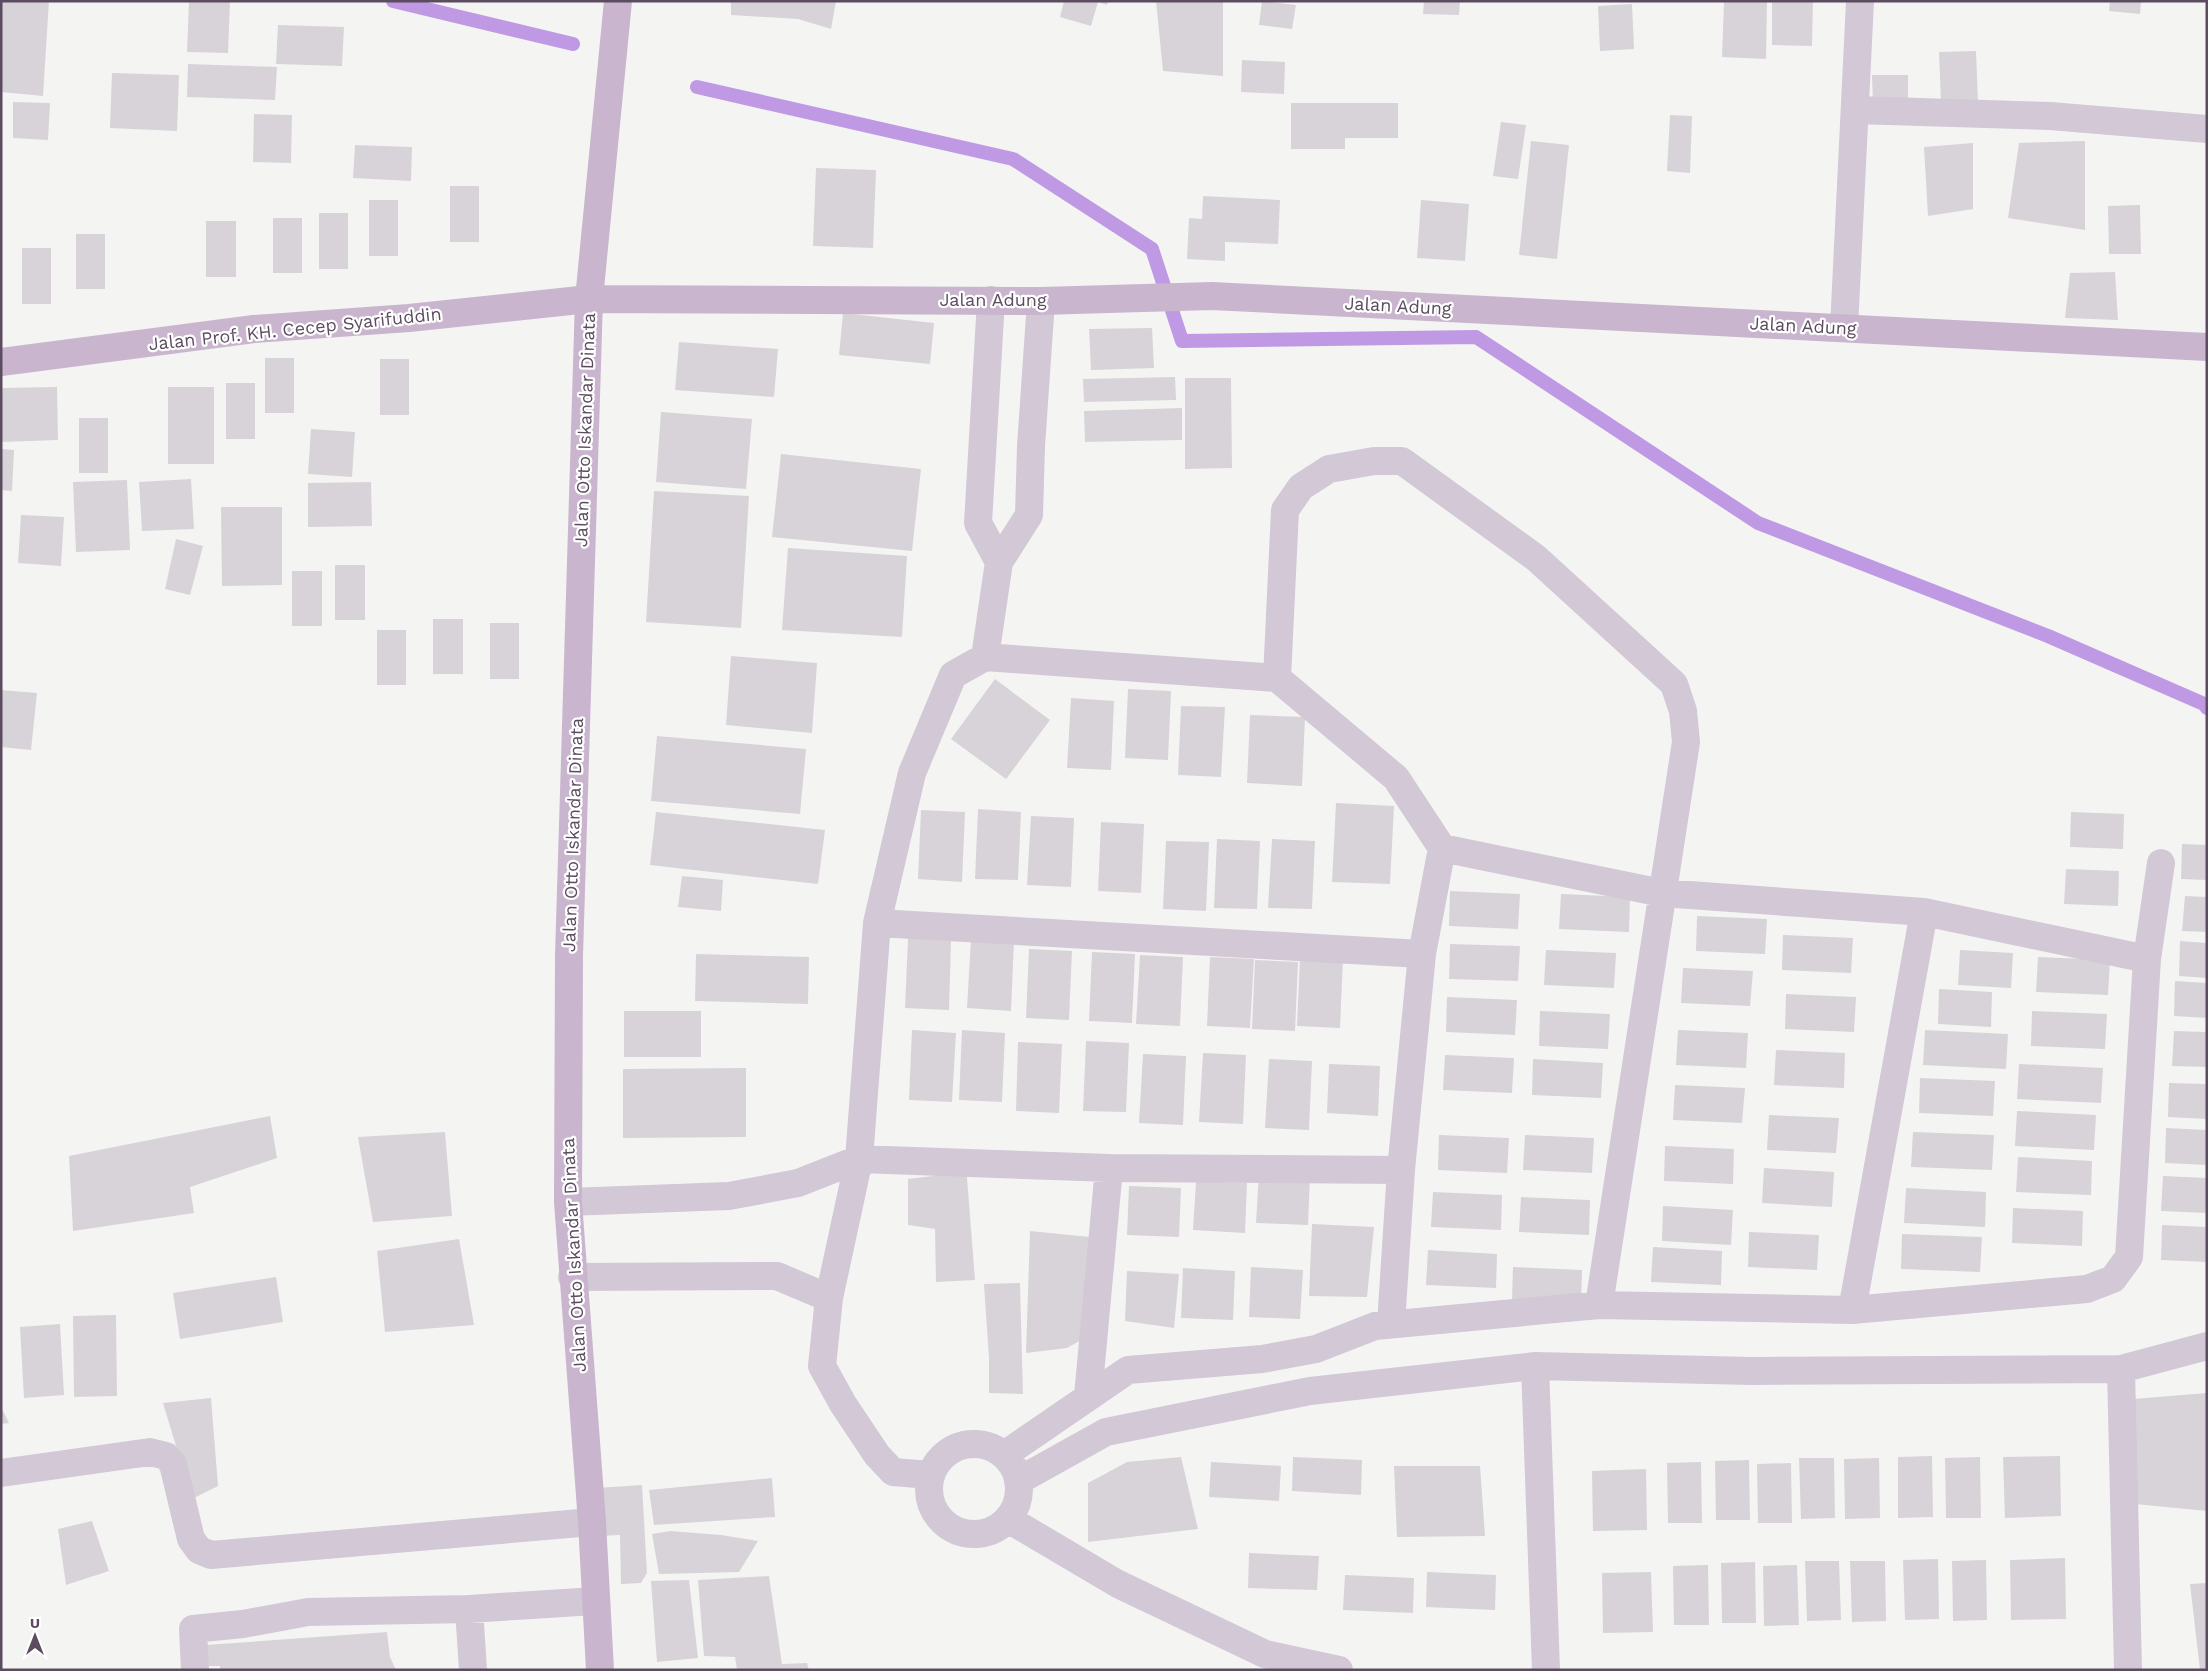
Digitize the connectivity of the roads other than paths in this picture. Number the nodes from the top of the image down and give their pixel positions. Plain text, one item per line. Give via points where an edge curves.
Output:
1 (618, 1) edge
2 (1860, 1) edge
3 (1855, 110) junction
4 (2207, 129) edge
5 (589, 299) junction
6 (991, 300) junction
7 (1041, 301) junction
8 (1844, 328) junction
9 (2207, 347) edge
10 (1, 362) edge
11 (999, 562) junction
12 (985, 657) junction
13 (1277, 678) junction
14 (1442, 848) junction
15 (2161, 863) dead end
16 (1662, 893) junction
17 (1924, 912) junction
18 (877, 923) junction
19 (1422, 954) junction
20 (2148, 959) junction
21 (859, 1159) junction
22 (1110, 1168) junction
23 (1401, 1170) junction
24 (568, 1202) junction
25 (572, 1277) junction
26 (829, 1298) junction
27 (1599, 1305) junction
28 (1852, 1310) junction
29 (1391, 1324) junction
30 (2207, 1346) edge
31 (1535, 1366) junction
32 (2121, 1370) junction
33 (1088, 1396) junction
34 (1004, 1455) junction
35 (1, 1473) edge
36 (930, 1475) junction
37 (1018, 1481) junction
38 (1008, 1519) junction
39 (592, 1522) junction
40 (595, 1601) junction
41 (469, 1609) junction
42 (1266, 1662) edge
43 (195, 1670) edge
44 (473, 1670) edge
45 (600, 1670) edge
46 (1339, 1670) edge
47 (1546, 1670) edge
48 (2128, 1670) edge

1 - 5 main road, Jalan Otto Iskandar Dinata
2 - 3 street
3 - 4 street via 2050,116
3 - 8 street
5 - 6 main road, Jalan Adung
5 - 10 main road, Jalan Prof. KH. Cecep Syarifuddin via 410,318 254,329
5 - 24 main road, Jalan Otto Iskandar Dinata via 569,956
6 - 7 main road, Jalan Adung
6 - 11 street via 978,523
7 - 8 main road, Jalan Adung via 1212,296
7 - 11 street via 1029,515
8 - 9 main road, Jalan Adung
11 - 12 street
12 - 13 street
12 - 18 street via 953,675 912,773
13 - 14 street via 1396,778
13 - 16 street via 1285,510 1301,487 1330,469 1374,461 1402,461 1536,558 1674,684 1684,711 1686,742
14 - 16 street
14 - 19 street
15 - 20 street
16 - 17 street
16 - 27 street
17 - 20 street
17 - 28 street
18 - 19 street
18 - 21 street
19 - 23 street
20 - 28 street via 2129,1257 2113,1279 2087,1288
21 - 22 street
21 - 24 street via 798,1184 728,1196
21 - 26 street
22 - 23 street
22 - 33 street
23 - 29 street
24 - 25 main road, Jalan Otto Iskandar Dinata
25 - 26 street via 777,1276
25 - 39 main road, Jalan Otto Iskandar Dinata
26 - 36 street via 822,1366 843,1404 877,1455 893,1472
27 - 28 street
27 - 29 street
29 - 33 street via 1375,1326 1316,1349 1271,1357 1128,1370
30 - 32 street
31 - 32 street via 1752,1371
31 - 37 street via 1310,1391 1106,1432
31 - 47 street
32 - 48 street
33 - 34 street
34 - 36 street via 976,1444 962,1445 937,1462
34 - 37 street via 1013,1466
35 - 39 street via 150,1452 166,1456 173,1464 191,1539 199,1550 211,1555
36 - 38 street via 931,1505 951,1528 965,1534 981,1534
37 - 38 street via 1015,1507
38 - 42 street via 1118,1584
39 - 40 main road, Jalan Otto Iskandar Dinata
40 - 41 street
40 - 45 main road, Jalan Otto Iskandar Dinata
41 - 43 street via 308,1612 193,1629
41 - 44 street
42 - 46 street

